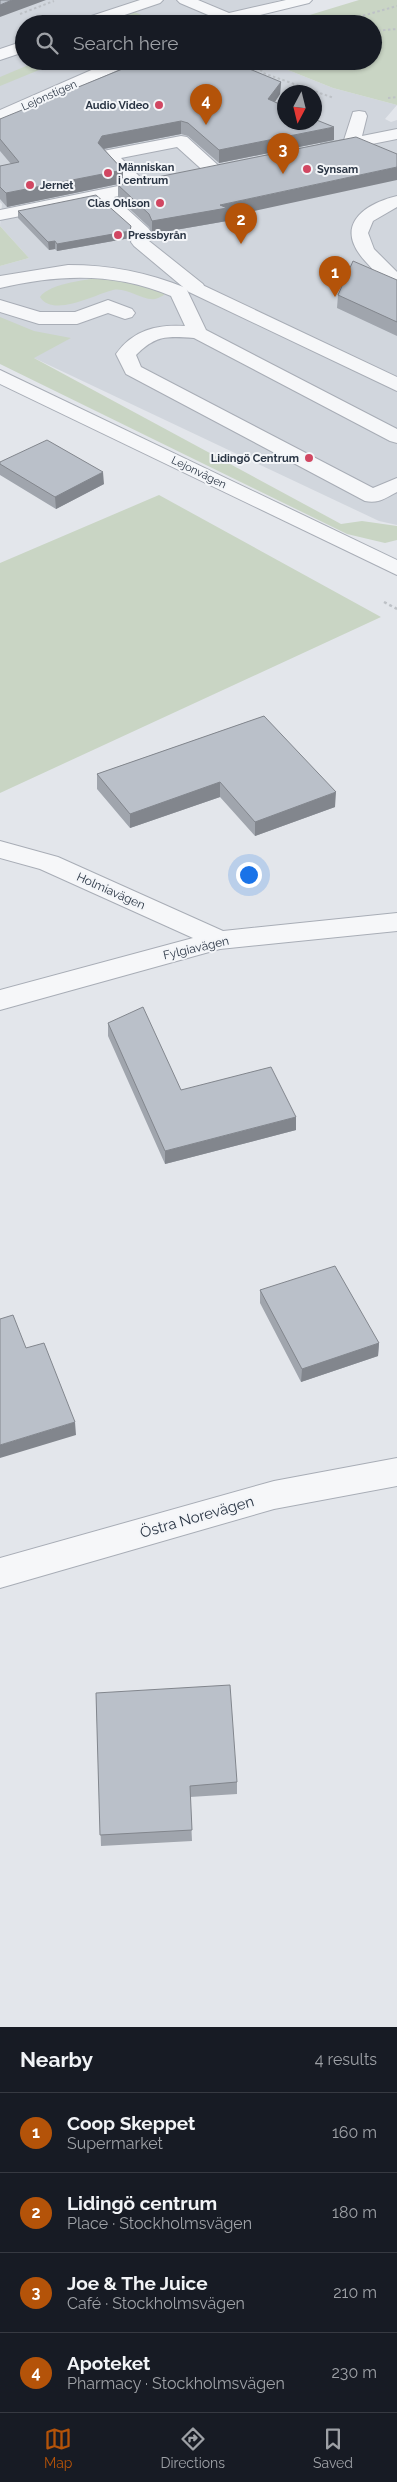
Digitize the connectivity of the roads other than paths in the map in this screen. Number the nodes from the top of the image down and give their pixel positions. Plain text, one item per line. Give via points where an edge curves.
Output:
1 (155, 0) edge
2 (185, 0) edge
3 (304, 0) edge
4 (109, 15) edge
5 (220, 15) edge
6 (244, 15) edge
7 (15, 49) edge
8 (0, 55) edge
9 (105, 70) edge
10 (0, 116) edge
11 (359, 116) dead end
12 (397, 134) edge
13 (351, 143) junction
14 (312, 151) edge
15 (234, 167) edge
16 (214, 171) junction
17 (196, 175) edge
18 (168, 181) edge
19 (140, 187) junction
20 (101, 195) junction
21 (397, 201) edge
22 (0, 216) edge
23 (397, 279) edge
24 (0, 282) edge
25 (0, 306) edge
26 (125, 313) dead end
27 (198, 333) junction
28 (0, 376) edge
29 (397, 385) edge
30 (397, 437) edge
31 (397, 484) edge
32 (397, 568) edge
33 (0, 849) edge
34 (397, 922) edge
35 (220, 940) junction
36 (0, 1000) edge
37 (397, 1472) edge
38 (0, 1573) edge

1 - 4 street
2 - 5 street
3 - 6 street
7 - 8 street
9 - 10 street, Lejonstigen
11 - 13 street
12 - 13 street
13 - 14 street
15 - 16 street
16 - 17 street
16 - 19 street via 181,141 109,155
18 - 19 street
19 - 20 street
20 - 22 street
20 - 29 street via 142,232 140,242 196,288
21 - 23 street via 376,208 358,230 359,243 366,254
24 - 27 street via 62,272 109,271 156,281 179,292
25 - 26 street via 38,318 77,318 108,306
27 - 30 street
27 - 31 street via 171,331 143,337 126,354 133,370 373,496
28 - 32 street, Lejonvägen
33 - 35 street, Holmiavägen via 50,863
34 - 35 street, Fylgiavägen
35 - 36 street, Fylgiavägen
37 - 38 street, Östra Norevägen via 274,1495

